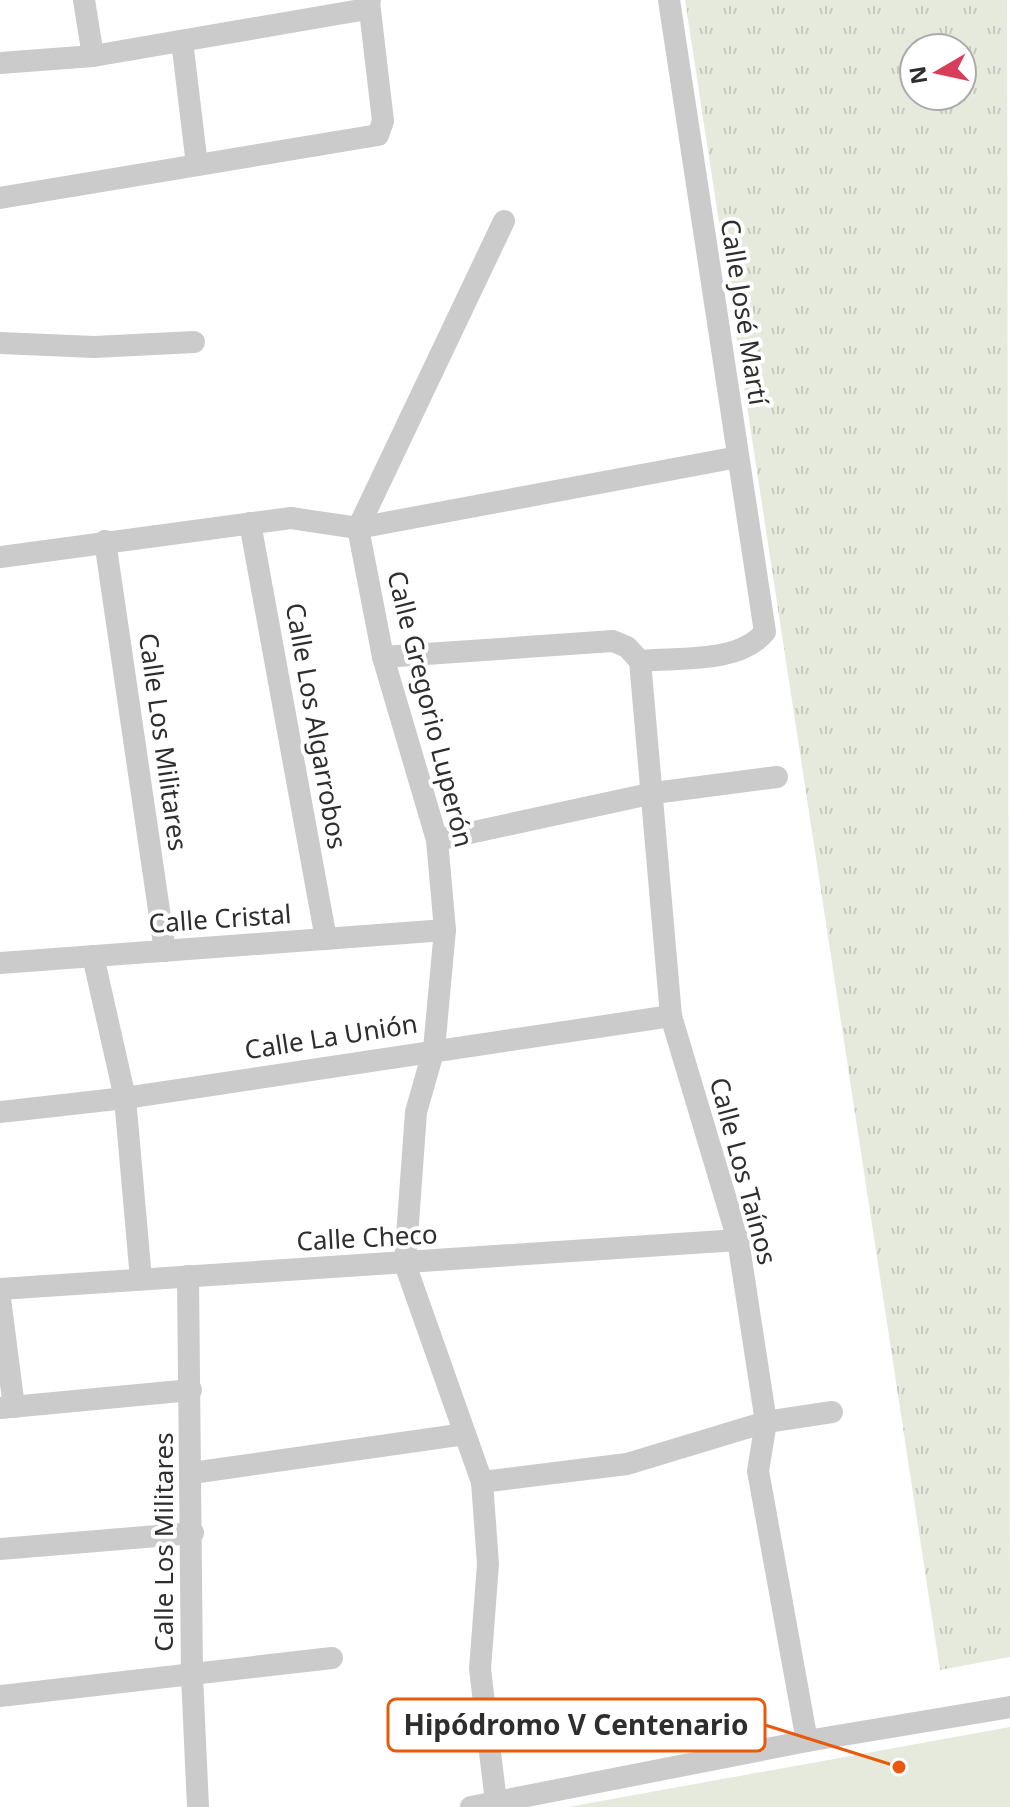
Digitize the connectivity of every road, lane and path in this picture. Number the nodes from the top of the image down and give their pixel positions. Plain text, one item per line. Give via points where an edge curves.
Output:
1 (84, 0) edge
2 (669, 0) edge
3 (366, 4) edge
4 (182, 41) junction
5 (93, 56) junction
6 (0, 63) edge
7 (197, 165) junction
8 (0, 198) edge
9 (504, 221) dead end
10 (194, 342) dead end
11 (0, 343) edge
12 (738, 457) junction
13 (250, 523) junction
14 (358, 528) junction
15 (105, 541) junction
16 (0, 557) edge
17 (383, 657) junction
18 (640, 661) junction
19 (777, 777) dead end
20 (654, 793) junction
21 (437, 840) junction
22 (445, 930) junction
23 (326, 939) junction
24 (165, 951) junction
25 (93, 956) junction
26 (0, 963) edge
27 (671, 1016) junction
28 (434, 1049) junction
29 (125, 1098) junction
30 (0, 1112) edge
31 (738, 1240) junction
32 (405, 1264) junction
33 (188, 1276) junction
34 (141, 1279) junction
35 (0, 1289) edge
36 (0, 1299) edge
37 (191, 1390) junction
38 (7, 1408) edge
39 (832, 1412) dead end
40 (766, 1422) junction
41 (465, 1434) junction
42 (192, 1473) junction
43 (482, 1482) junction
44 (193, 1533) junction
45 (0, 1549) edge
46 (332, 1658) dead end
47 (192, 1676) junction
48 (0, 1696) edge
49 (1010, 1707) edge
50 (807, 1741) junction
51 (496, 1802) junction
52 (198, 1807) edge
53 (471, 1807) edge

1 - 5 street
2 - 12 street, Calle José Martí
3 - 4 street
3 - 7 street via 383,121 378,135
4 - 5 street
4 - 7 street
5 - 6 street
7 - 8 street
9 - 14 street
10 - 11 street via 94,347
12 - 14 street
12 - 18 street, Calle José Martí via 765,632 753,646 734,652
13 - 14 street via 291,518
13 - 15 street
13 - 23 street, Calle Los Algarrobos
14 - 17 street, Calle Gregorio Luperón
15 - 16 street
15 - 24 street, Calle Los Militares
17 - 18 street via 613,641
17 - 21 street, Calle Gregorio Luperón
18 - 20 street, Calle Los Taínos
19 - 20 street
20 - 21 street
20 - 27 street, Calle Los Taínos
21 - 22 street, Calle Gregorio Luperón
22 - 23 street, Calle Cristal
22 - 28 street, Calle Gregorio Luperón
23 - 24 street, Calle Cristal
24 - 25 street, Calle Cristal
25 - 26 street, Calle Cristal
25 - 29 street
27 - 28 street, Calle La Unión
27 - 31 street, Calle Los Taínos
28 - 29 street, Calle La Unión
28 - 32 street, Calle Gregorio Luperón via 416,1112
29 - 30 street, Calle La Unión
29 - 34 street
31 - 32 street, Calle Checo
31 - 40 street, Calle Los Taínos
32 - 33 street, Calle Checo
32 - 41 street, Calle Gregorio Luperón
33 - 34 street, Calle Checo
33 - 37 street, Calle Los Militares
34 - 35 street, Calle Checo
36 - 38 street
37 - 38 street
37 - 42 street, Calle Los Militares
39 - 40 street
40 - 43 street via 627,1464
40 - 50 street, Calle Los Taínos via 758,1471
41 - 42 street
41 - 43 street, Calle Gregorio Luperón
42 - 44 street, Calle Los Militares
43 - 51 street, Calle Gregorio Luperón via 488,1564 480,1669
44 - 45 street
44 - 47 street, Calle Los Militares
46 - 47 street
47 - 48 street
47 - 52 street, Calle Los Militares
49 - 50 street
50 - 51 street
51 - 53 street

